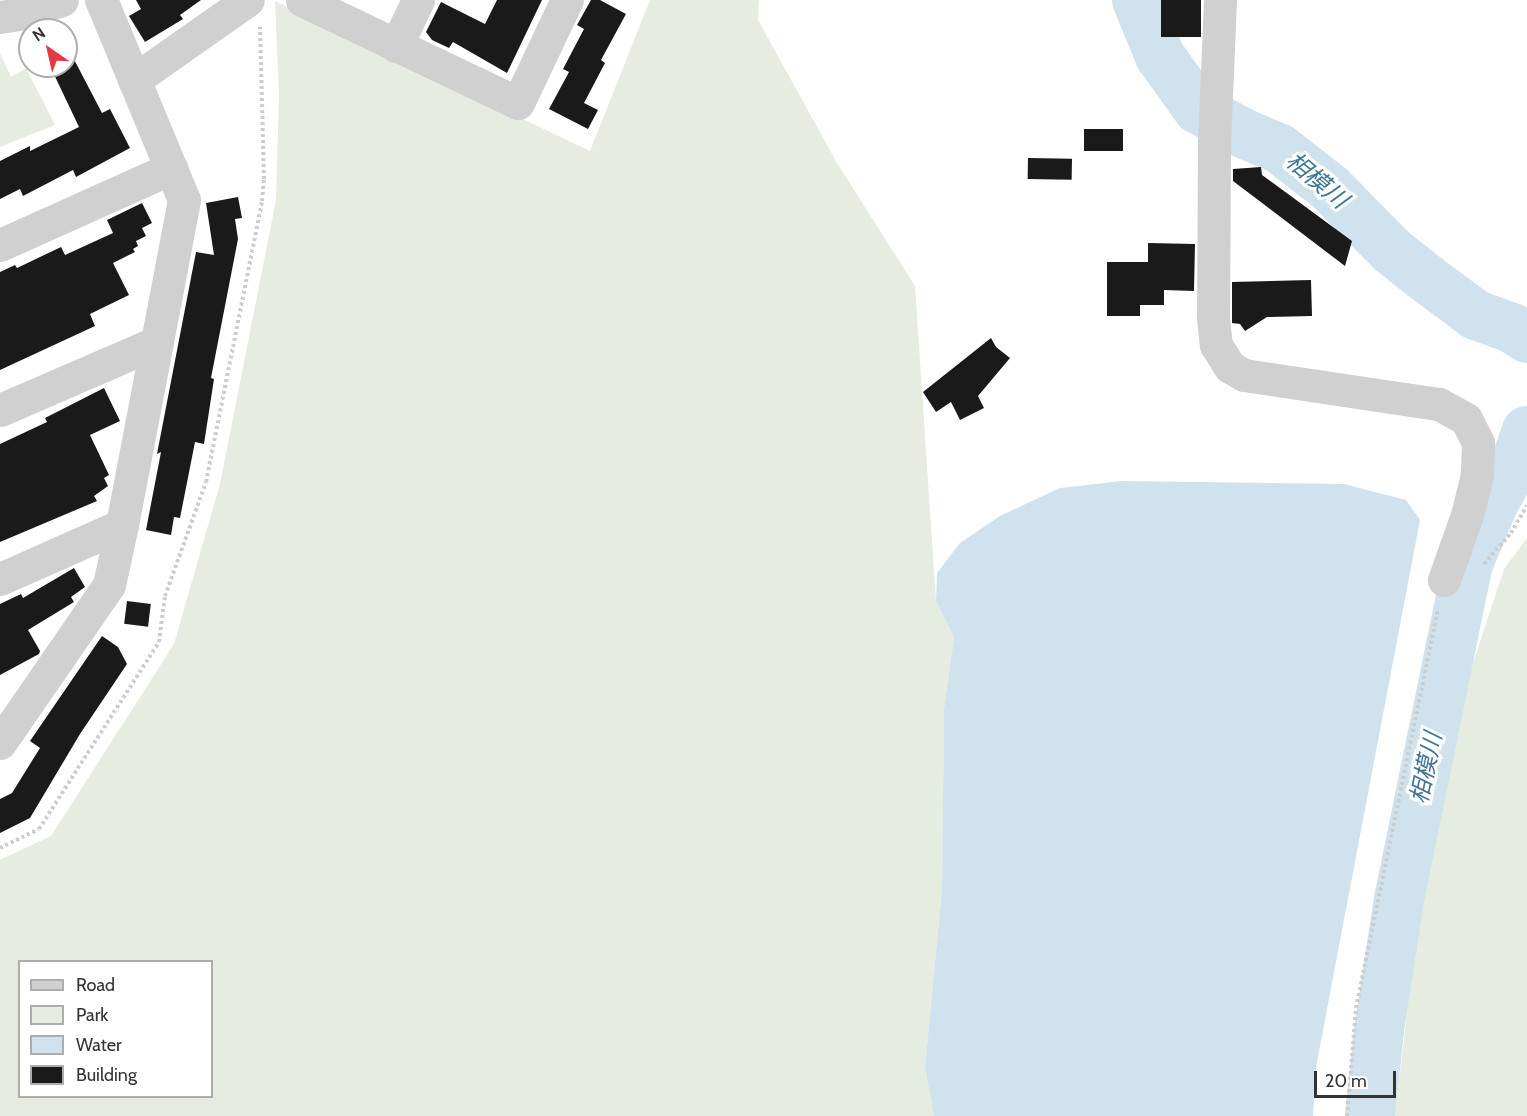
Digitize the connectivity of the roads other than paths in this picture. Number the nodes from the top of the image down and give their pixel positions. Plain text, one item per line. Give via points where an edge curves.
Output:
1 (62, 0) edge
2 (101, 0) edge
3 (302, 0) edge
4 (418, 0) edge
5 (567, 0) edge
6 (1220, 0) edge
7 (254, 10) edge
8 (0, 17) edge
9 (396, 46) junction
10 (134, 80) junction
11 (171, 168) junction
12 (0, 245) edge
13 (157, 342) junction
14 (0, 410) edge
15 (122, 525) junction
16 (0, 579) edge
17 (1444, 580) road end
18 (0, 743) edge

1 - 8 street
2 - 10 street
3 - 9 street
4 - 9 street
5 - 9 street via 518,103
6 - 17 street via 1214,143 1216,345 1230,367 1244,375 1439,404 1467,419 1478,443 1477,475
7 - 10 street
10 - 11 street
11 - 12 street
11 - 13 street via 184,200
13 - 14 street
13 - 15 street
15 - 16 street
15 - 18 street via 109,585

